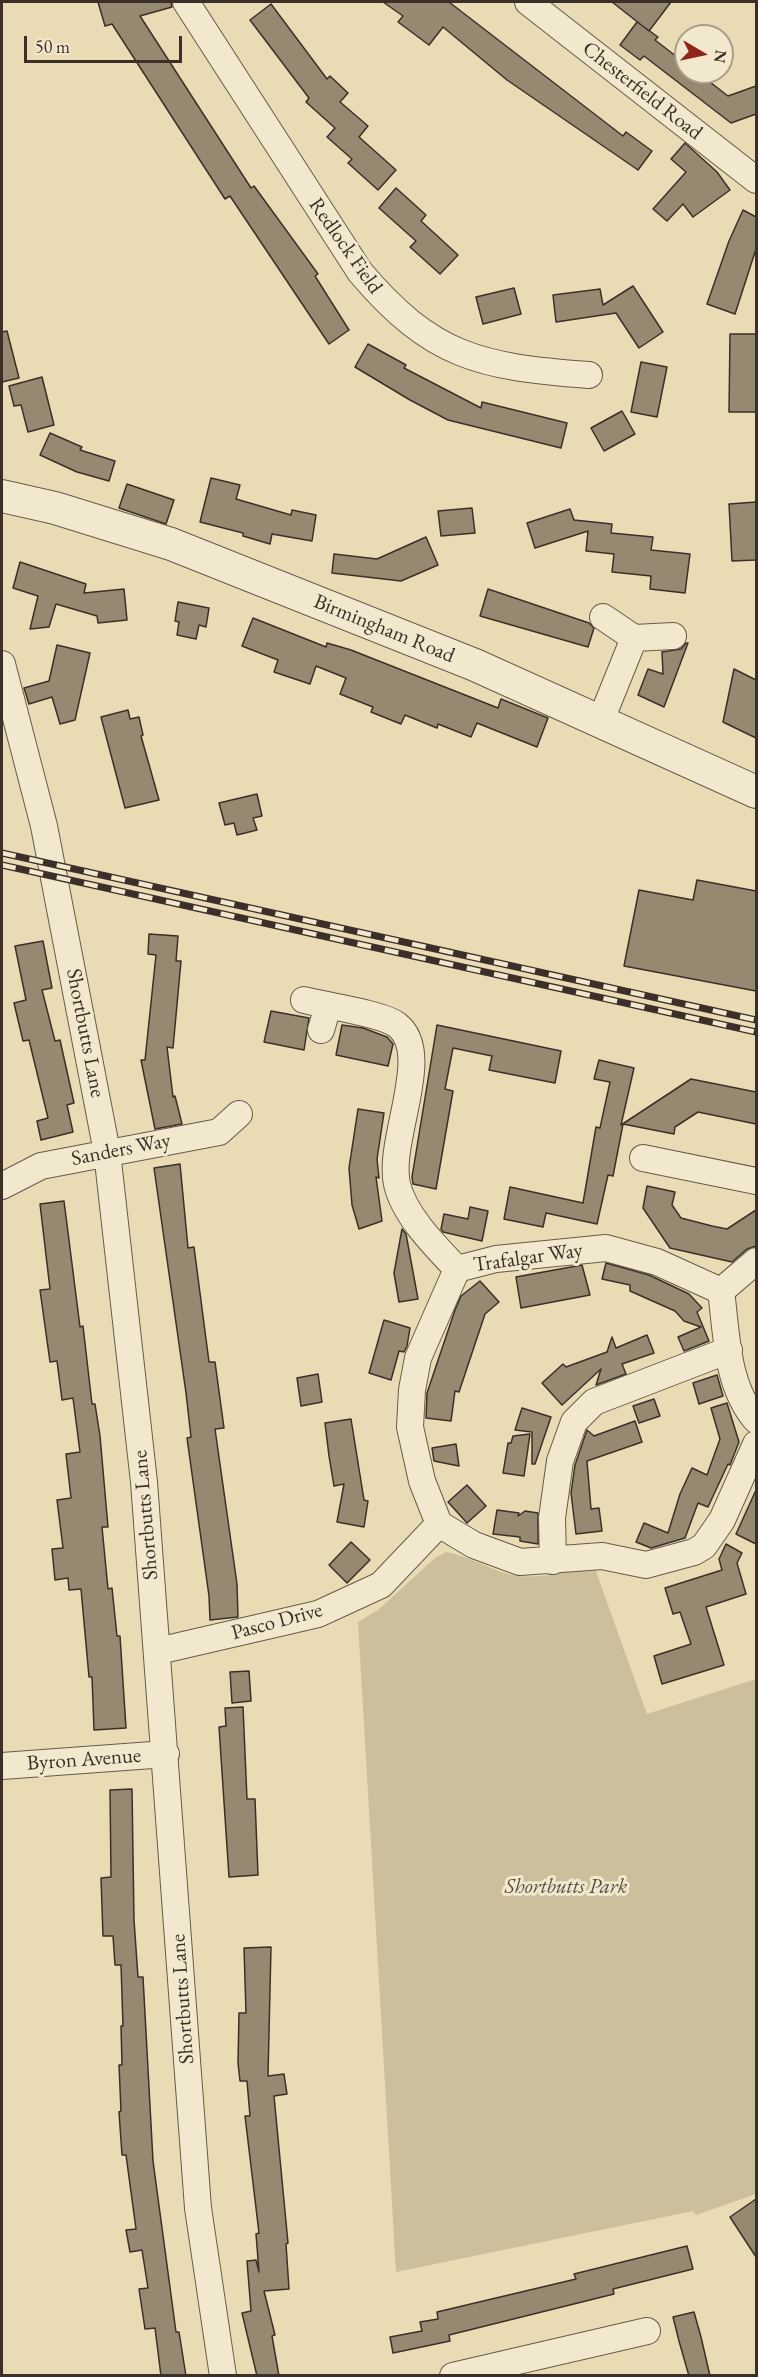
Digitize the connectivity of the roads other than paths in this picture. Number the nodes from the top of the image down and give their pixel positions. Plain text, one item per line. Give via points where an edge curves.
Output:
1 (186, 2) edge
2 (528, 2) edge
3 (756, 180) edge
4 (589, 374) dead end
5 (2, 496) edge
6 (603, 617) dead end
7 (673, 636) dead end
8 (634, 638) junction
9 (2, 664) edge
10 (601, 720) junction
11 (756, 792) edge
12 (321, 1030) dead end
13 (238, 1114) dead end
14 (107, 1152) junction
15 (643, 1158) dead end
16 (756, 1181) edge
17 (2, 1186) edge
18 (756, 1261) edge
19 (457, 1269) junction
20 (721, 1291) junction
21 (729, 1350) junction
22 (756, 1420) edge
23 (756, 1444) edge
24 (439, 1524) junction
25 (553, 1562) junction
26 (158, 1651) junction
27 (165, 1754) junction
28 (2, 1766) edge
29 (636, 2339) dead end
30 (223, 2376) edge
31 (453, 2376) edge

1 - 4 street, Redlock Field via 360,272 383,300 428,336 482,362
2 - 3 street, Chesterfield Road
5 - 10 street, Birmingham Road via 171,544 475,665
6 - 8 street
7 - 8 street
8 - 10 street
9 - 14 street, Shortbutts Lane via 44,826
10 - 11 street, Birmingham Road
12 - 19 street via 316,1003 393,1021 409,1038 412,1067 399,1128 396,1181 407,1209
13 - 14 street, Sanders Way via 219,1132
14 - 17 street, Sanders Way via 41,1166
14 - 26 street, Shortbutts Lane via 144,1482
15 - 16 street
18 - 20 street
19 - 20 street, Trafalgar Way via 496,1259 606,1248 657,1262
19 - 24 street, Trafalgar Way via 418,1358 412,1390 410,1427 415,1454
20 - 21 street
21 - 22 street via 735,1386
21 - 25 street via 594,1402 574,1422 560,1461 552,1518
23 - 25 street via 722,1520 704,1546 646,1565 602,1556
24 - 25 street via 474,1545 520,1562
24 - 26 street, Pasco Drive via 381,1585 318,1614
26 - 27 street, Shortbutts Lane
27 - 28 street, Byron Avenue
27 - 30 street, Shortbutts Lane via 198,2208
29 - 31 street

